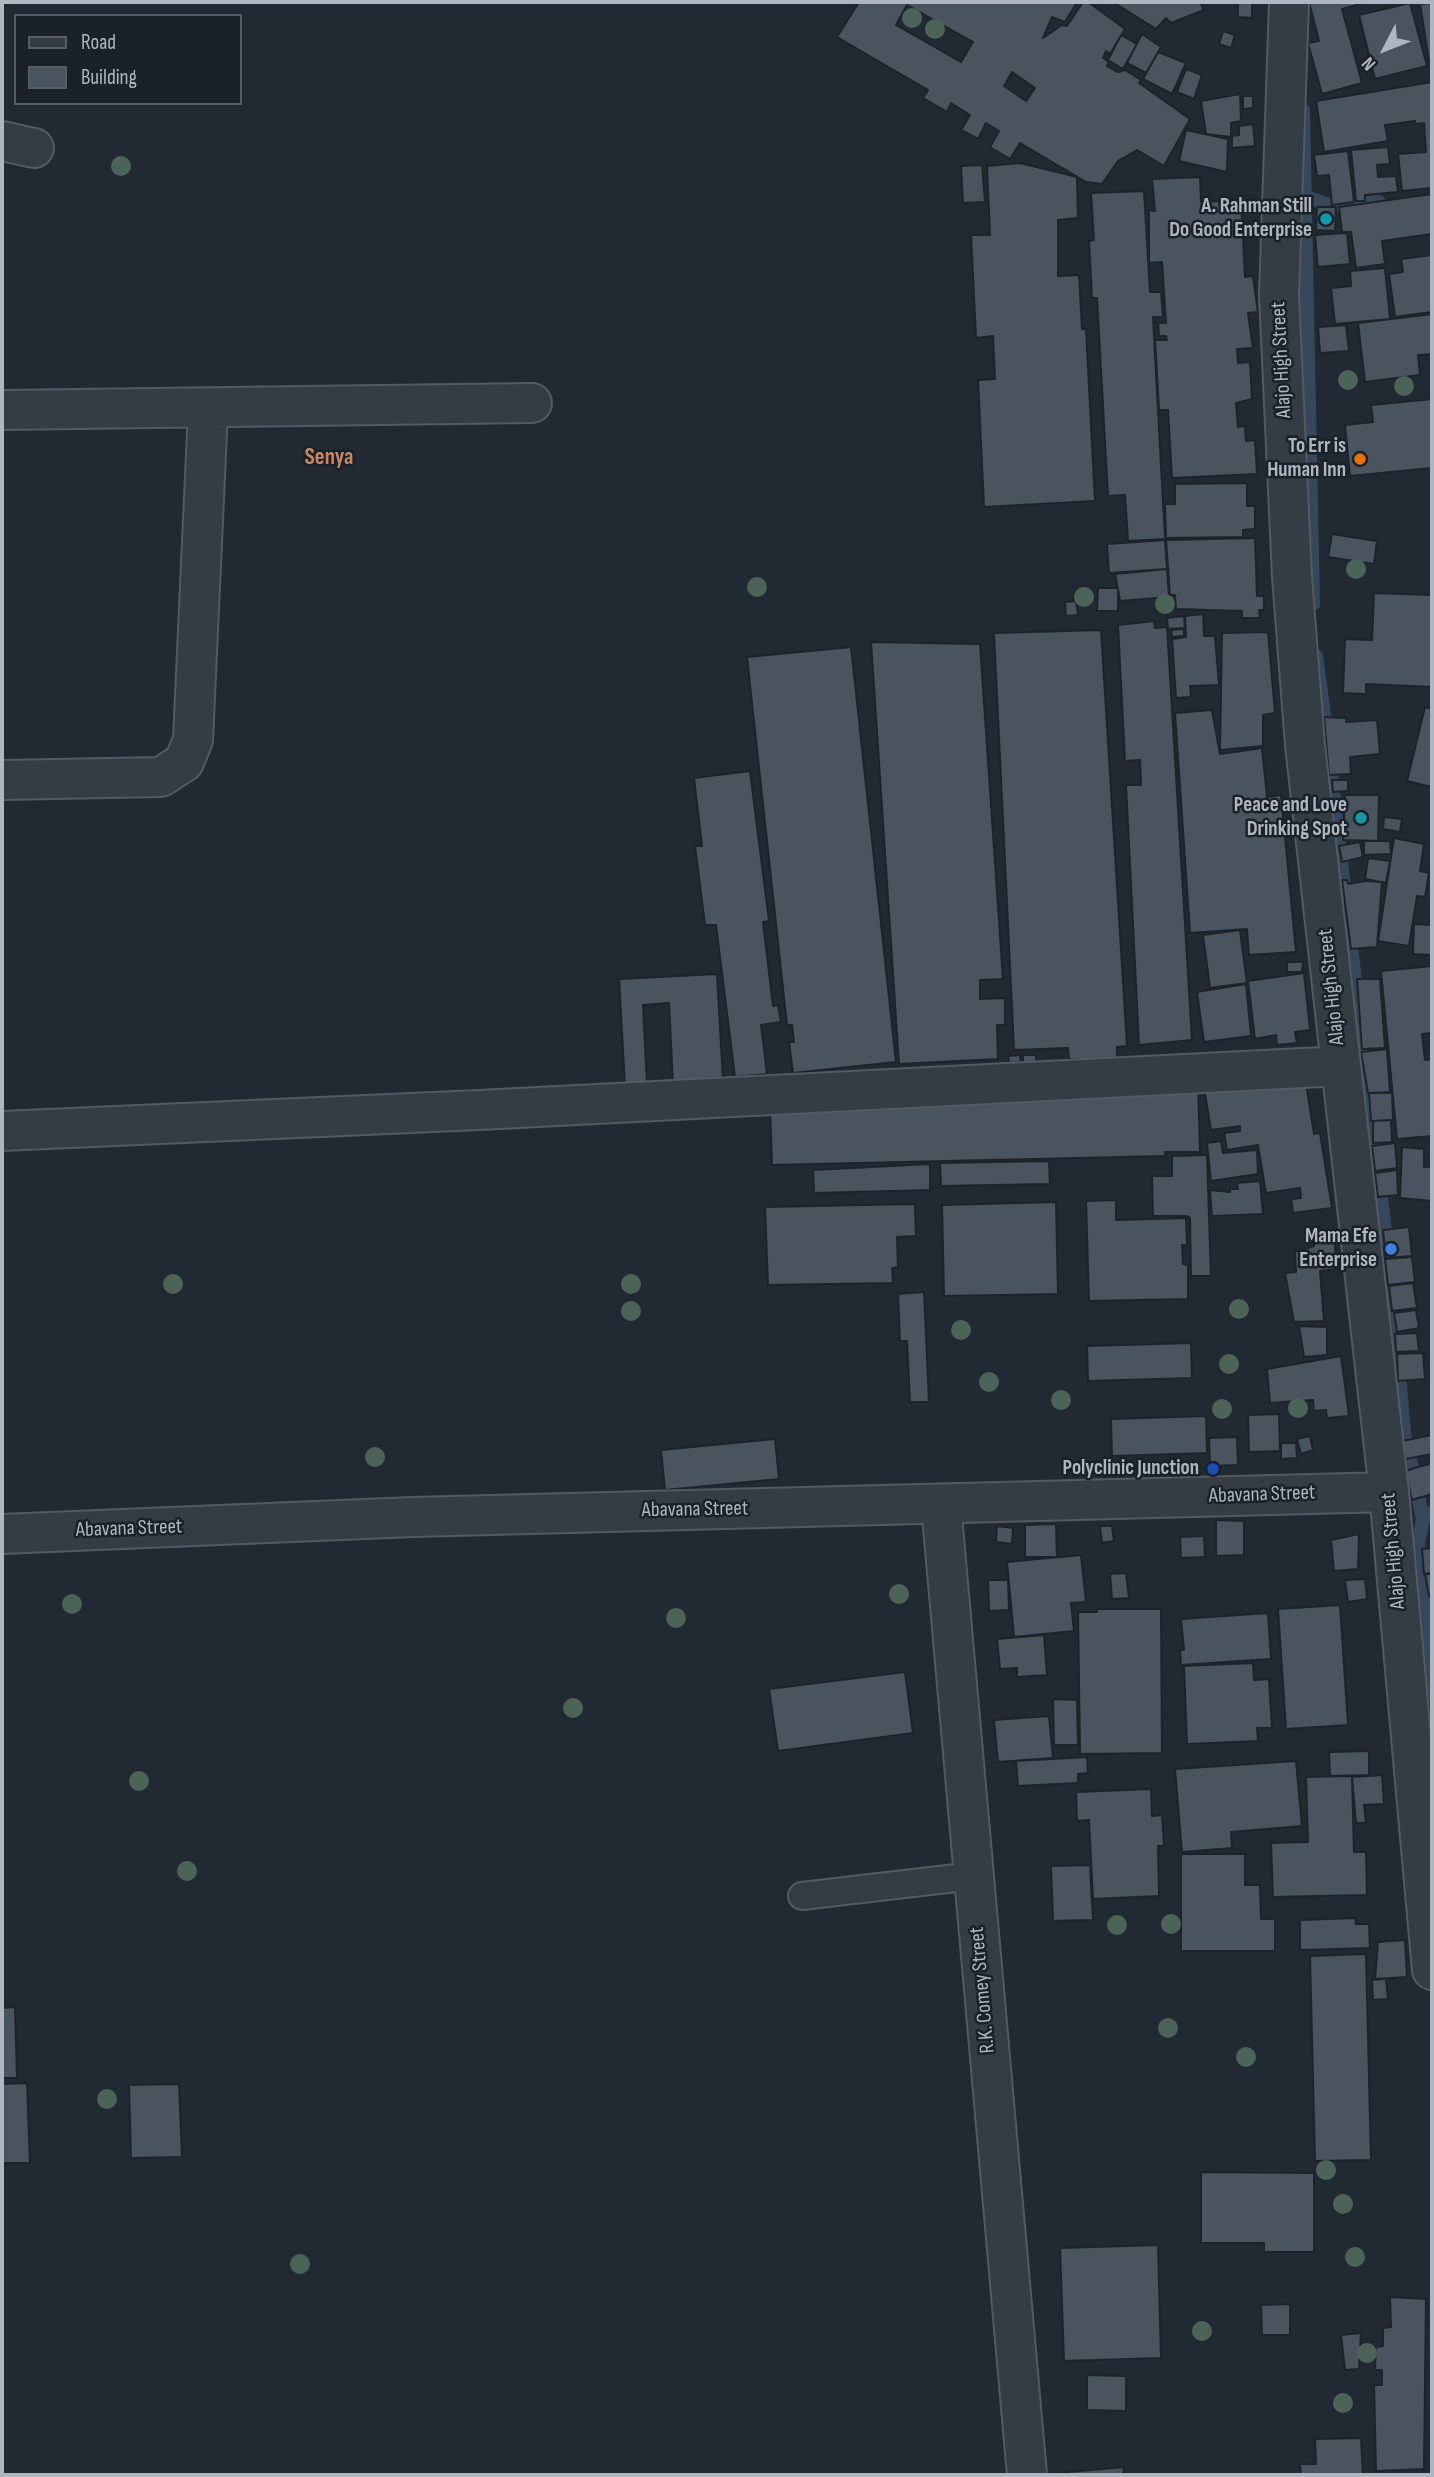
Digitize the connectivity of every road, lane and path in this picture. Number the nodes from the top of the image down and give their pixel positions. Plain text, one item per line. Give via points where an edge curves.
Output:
1 (1289, 2) edge
2 (532, 403) dead end
3 (2, 410) edge
4 (208, 410) junction
5 (2, 780) edge
6 (1340, 1066) junction
7 (2, 1131) edge
8 (1390, 1492) junction
9 (941, 1504) junction
10 (2, 1534) edge
11 (973, 1876) junction
12 (802, 1896) dead end
13 (1432, 1970) edge
14 (1027, 2475) edge

1 - 6 street, Alajo High Street via 1279,295 1291,563 1304,744
2 - 4 street
3 - 4 street
4 - 5 street via 193,740 184,762 161,777
6 - 7 street
6 - 8 street, Alajo High Street
8 - 9 street, Abavana Street
8 - 13 street, Alajo High Street
9 - 10 street, Abavana Street via 413,1517
9 - 11 street, R.K. Comey Street
11 - 12 lane
11 - 14 street, R.K. Comey Street

